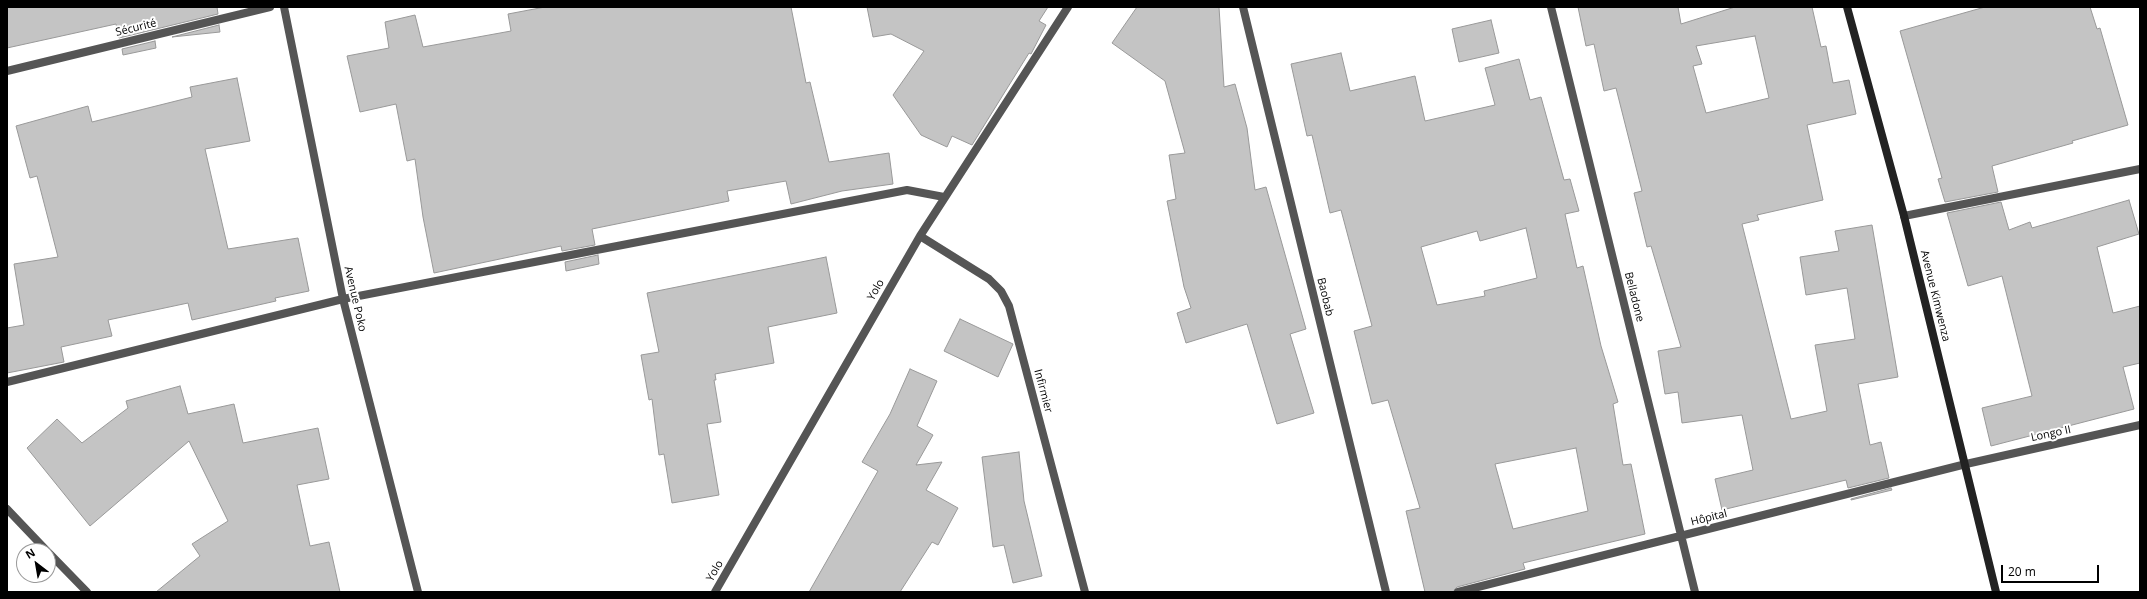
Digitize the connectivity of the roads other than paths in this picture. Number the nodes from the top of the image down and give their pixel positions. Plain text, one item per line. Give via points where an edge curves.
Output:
1 (270, 7) edge
2 (284, 7) edge
3 (1068, 7) edge
4 (1243, 7) edge
5 (1551, 7) edge
6 (1847, 7) edge
7 (7, 71) edge
8 (2140, 169) edge
9 (944, 197) junction
10 (1904, 216) junction
11 (920, 236) junction
12 (342, 299) junction
13 (7, 382) edge
14 (2140, 425) edge
15 (1966, 464) junction
16 (7, 509) edge
17 (1682, 537) junction
18 (40, 543) edge
19 (56, 559) edge
20 (87, 592) edge
21 (418, 592) edge
22 (716, 592) edge
23 (1085, 592) edge
24 (1386, 592) edge
25 (1458, 592) edge
26 (1695, 592) edge
27 (1996, 592) edge

1 - 7 street, Sécurité
2 - 12 street, Avenue Poko
3 - 9 street, Yolo
4 - 24 street, Baobab
5 - 17 street, Belladone
6 - 10 street, Avenue Kimwenza
8 - 10 street
9 - 11 street, Yolo
9 - 12 street via 907,190
10 - 15 street, Avenue Kimwenza
11 - 22 street, Yolo
11 - 23 street, Infirmier via 989,279 1009,306
12 - 13 street
12 - 21 street, Avenue Poko
14 - 15 street, Longo II
15 - 17 street, Hôpital
15 - 27 street, Avenue Kimwenza
16 - 18 street
17 - 25 street, Hôpital
17 - 26 street, Belladone
19 - 20 street

